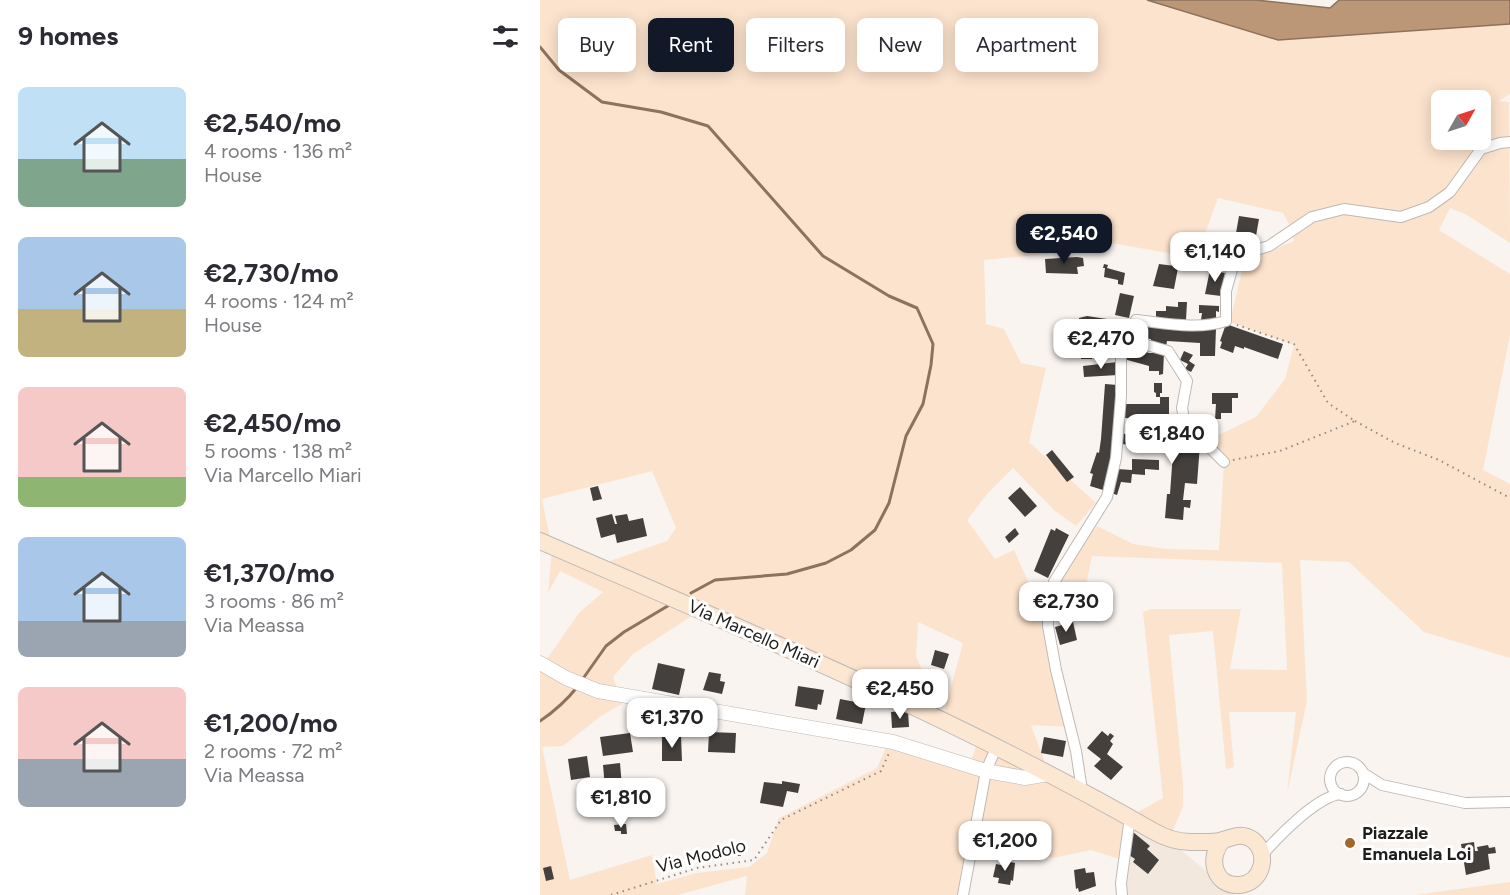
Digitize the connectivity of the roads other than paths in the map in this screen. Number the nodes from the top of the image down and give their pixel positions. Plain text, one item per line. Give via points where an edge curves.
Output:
1 (1510, 142) edge
2 (1129, 340) junction
3 (1224, 462) road end
4 (540, 541) edge
5 (540, 663) edge
6 (996, 748) junction
7 (986, 771) junction
8 (1049, 774) junction
9 (1363, 774) junction
10 (1331, 783) junction
11 (1082, 790) junction
12 (1341, 794) junction
13 (1324, 799) junction
14 (1510, 802) edge
15 (1130, 817) junction
16 (1286, 830) junction
17 (1223, 840) junction
18 (1190, 843) junction
19 (1258, 848) junction
20 (1213, 857) junction
21 (1251, 887) edge
22 (1237, 890) edge
23 (963, 895) edge
24 (1122, 895) edge

1 - 2 street via 1481,148 1450,192 1429,207 1401,217 1344,209 1312,218 1269,246 1240,255 1226,291 1226,321 1204,325 1136,320
2 - 3 street via 1168,351 1187,381 1182,408 1185,423
2 - 11 street via 1121,352 1116,458 1107,497 1048,598 1048,627
4 - 6 main road, Via Marcello Miari via 825,665
5 - 7 street via 598,691 893,742
6 - 7 street
6 - 8 main road, Via Marcello Miari
7 - 8 street via 1025,778
7 - 23 street
8 - 11 main road, Via Marcello Miari
9 - 10 street via 1352,762 1342,763 1333,770
9 - 12 street via 1363,784 1357,793
9 - 14 street via 1382,785 1465,803
10 - 12 street
10 - 13 street
11 - 15 main road, Via Marcello Miari
12 - 13 street
13 - 16 street
15 - 18 main road, Via Marcello Miari via 1164,837
15 - 24 street
16 - 19 street
16 - 19 street via 1266,839
17 - 18 main road, Via Marcello Miari
17 - 19 main road, Via Marcello Miari via 1238,835
17 - 20 main road
18 - 20 main road, Via Marcello Miari via 1204,848
19 - 21 main road, Via Marcello Miari via 1261,868
20 - 22 main road, Via Marcello Miari via 1220,877
21 - 22 main road, Via Marcello Miari via 1246,883

